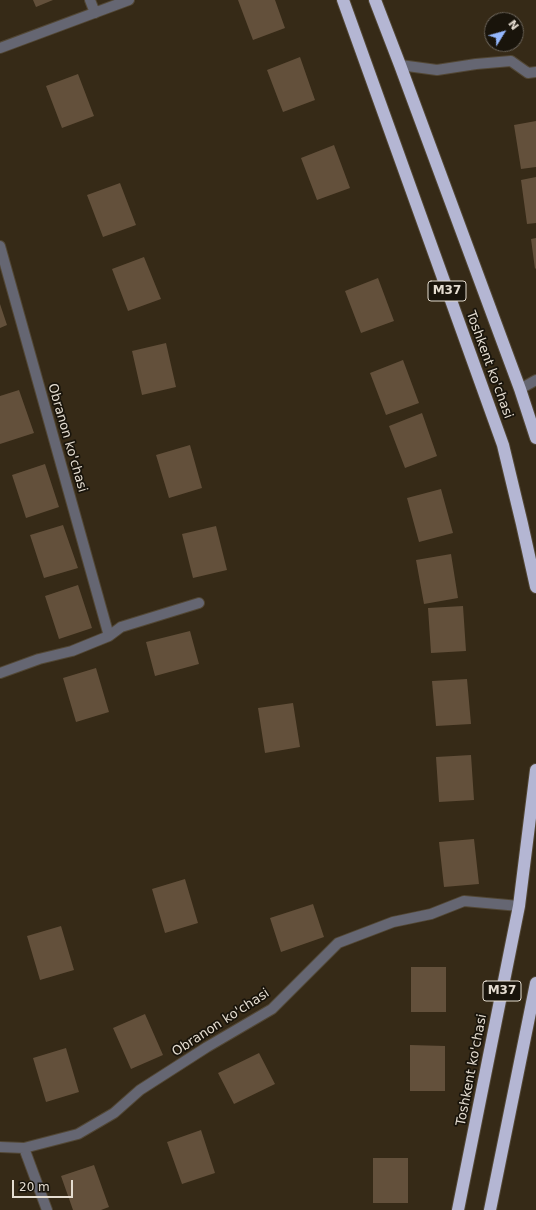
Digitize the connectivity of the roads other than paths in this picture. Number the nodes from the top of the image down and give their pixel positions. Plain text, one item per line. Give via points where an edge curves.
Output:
1 (90, 0) edge
2 (130, 0) edge
3 (343, 0) edge
4 (375, 0) edge
5 (95, 13) junction
6 (0, 48) edge
7 (400, 65) junction
8 (536, 72) edge
9 (0, 246) edge
10 (536, 380) edge
11 (520, 390) junction
12 (536, 438) edge
13 (536, 587) edge
14 (199, 603) dead end
15 (109, 636) junction
16 (0, 673) edge
17 (536, 770) edge
18 (519, 906) junction
19 (536, 983) edge
20 (0, 1146) edge
21 (24, 1148) junction
22 (47, 1210) edge
23 (458, 1210) edge
24 (490, 1210) edge

1 - 5 street
2 - 5 street
3 - 13 highway, Toshkent ko'chasi / M37 via 503,445
4 - 7 highway, Toshkent ko'chasi / M37
5 - 6 street
7 - 8 street via 437,70 511,61 528,73
7 - 11 highway, Toshkent ko'chasi / M37
9 - 15 street, Obranon ko'chasi
10 - 11 street
11 - 12 highway, Toshkent ko'chasi / M37
14 - 15 street via 121,627
15 - 16 street
17 - 18 highway, Toshkent ko'chasi / M37
18 - 21 street, Obranon ko'chasi via 464,901 431,914 393,922 338,943 272,1009 140,1090 114,1113 78,1134
18 - 23 highway, Toshkent ko'chasi / M37
19 - 24 highway, M37
20 - 21 street, Obranon ko'chasi
21 - 22 street

